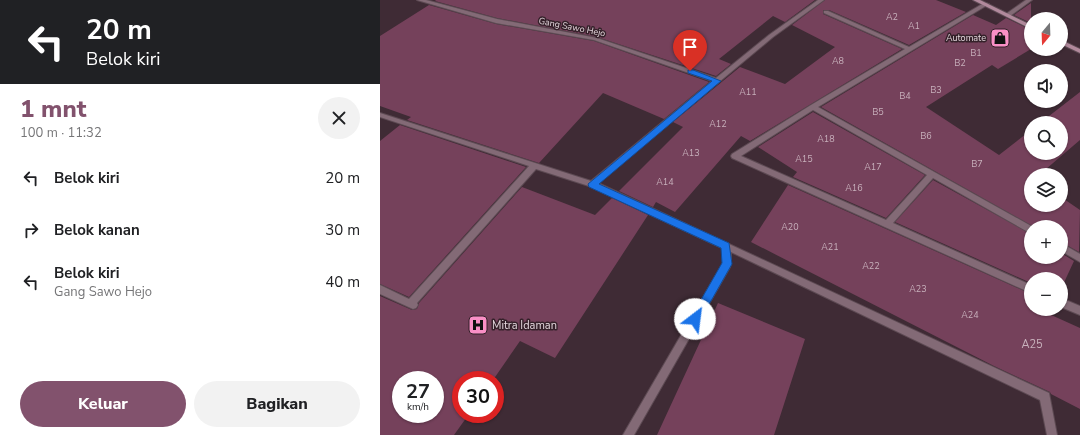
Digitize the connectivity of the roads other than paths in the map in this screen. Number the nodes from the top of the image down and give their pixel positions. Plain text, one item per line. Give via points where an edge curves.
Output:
1 (420, 0) edge
2 (821, 0) edge
3 (976, 0) edge
4 (1029, 0) edge
5 (986, 4) junction
6 (826, 12) dead end
7 (1008, 15) junction
8 (1024, 23) edge
9 (1068, 45) edge
10 (909, 49) junction
11 (1080, 51) edge
12 (717, 81) junction
13 (813, 107) junction
14 (380, 115) edge
15 (534, 166) junction
16 (932, 174) junction
17 (592, 184) junction
18 (886, 225) junction
19 (1024, 226) edge
20 (726, 246) junction
21 (1068, 251) edge
22 (1080, 258) edge
23 (1024, 286) edge
24 (380, 289) edge
25 (1068, 305) edge
26 (1080, 311) edge
27 (628, 435) edge
28 (1052, 435) edge

1 - 12 street, Gang Sawo Hejo via 496,21 595,39
2 - 12 street via 771,36
3 - 5 main road
4 - 7 street
5 - 7 main road
5 - 10 street
6 - 10 street
7 - 8 main road
9 - 11 main road
10 - 13 street
12 - 17 street
13 - 16 street
13 - 18 street via 735,156
14 - 15 street
15 - 17 street
15 - 24 street via 411,304
16 - 18 street
16 - 19 street
17 - 20 street
18 - 23 street
20 - 27 street via 727,264
20 - 28 street via 1044,396
21 - 22 street
25 - 26 street

